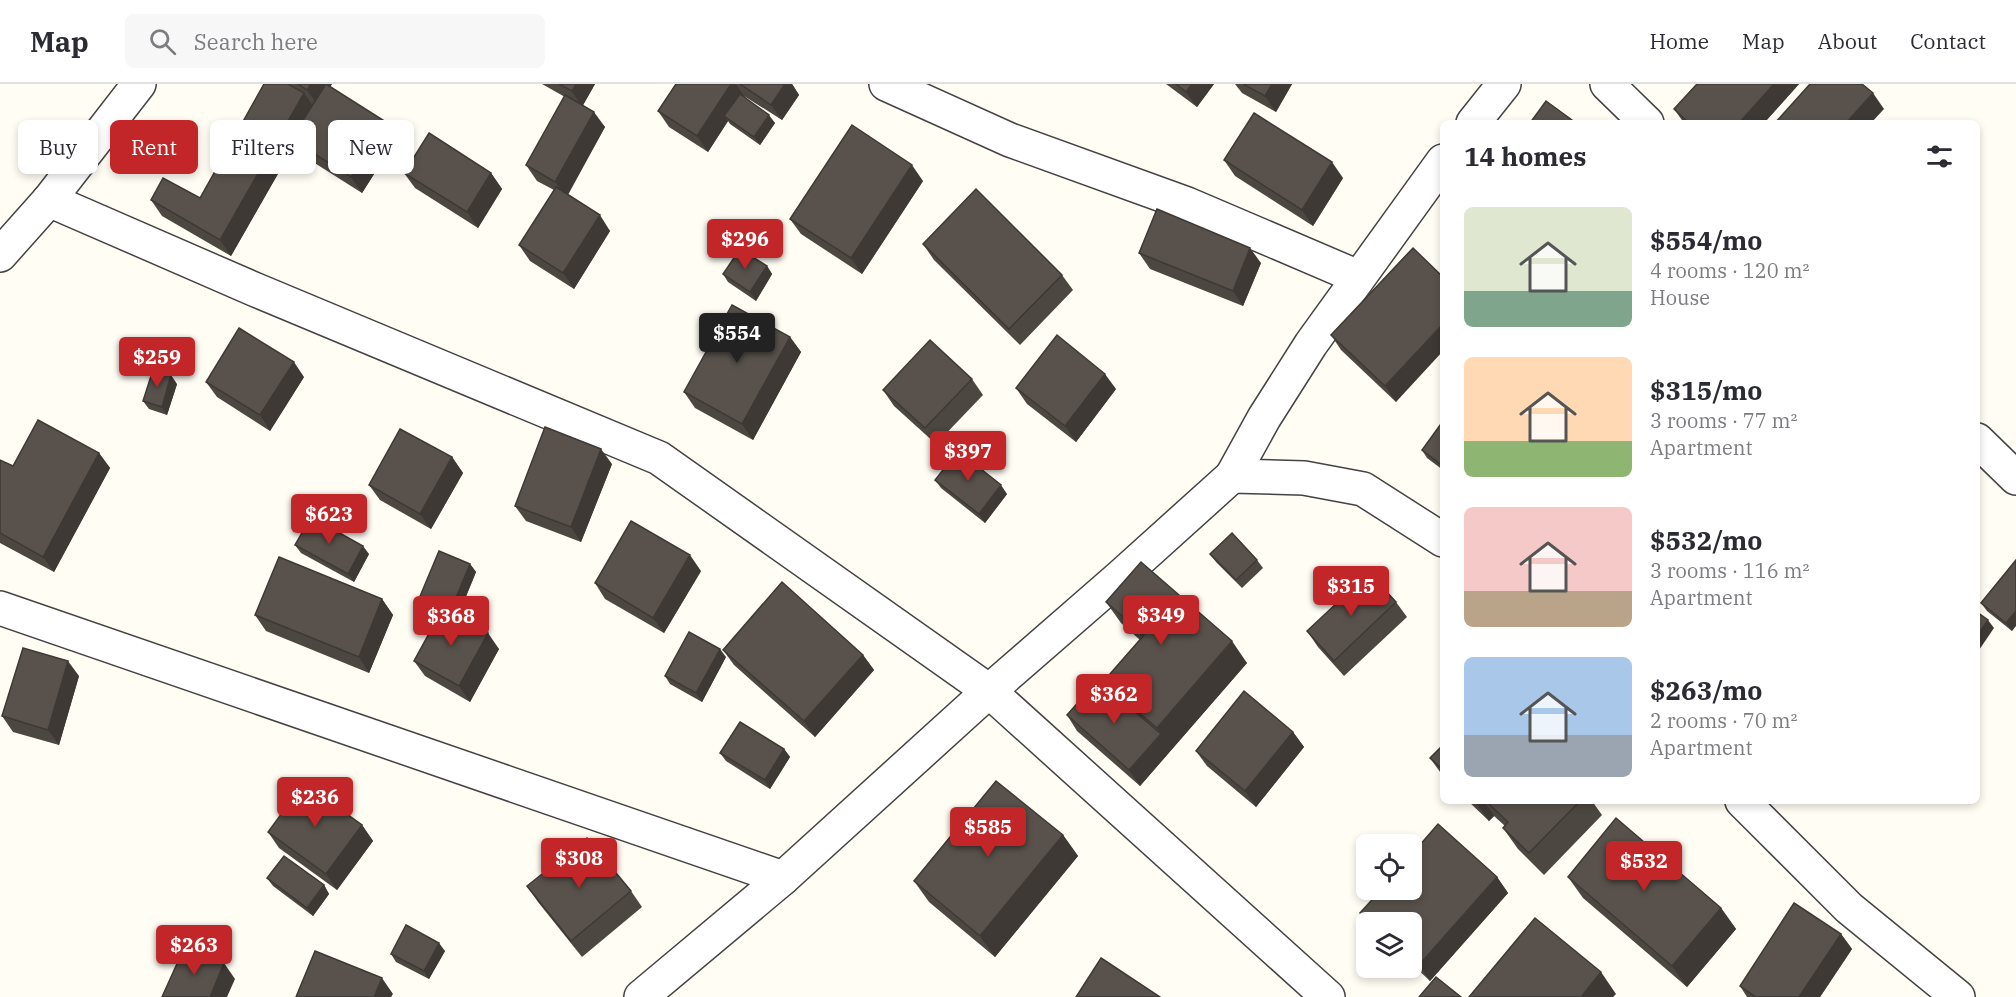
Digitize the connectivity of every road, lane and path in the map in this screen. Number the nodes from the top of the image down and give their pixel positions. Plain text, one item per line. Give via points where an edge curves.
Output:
1 (139, 84) edge
2 (885, 84) edge
3 (1504, 84) edge
4 (1607, 84) edge
5 (1475, 120) edge
6 (1644, 120) edge
7 (1440, 165) edge
8 (49, 200) junction
9 (0, 255) edge
10 (1358, 278) junction
11 (1980, 443) edge
12 (1232, 476) junction
13 (2016, 478) edge
14 (1440, 538) edge
15 (0, 608) edge
16 (989, 691) junction
17 (1745, 804) edge
18 (783, 878) junction
19 (658, 992) edge
20 (1328, 997) edge
21 (1958, 997) edge

1 - 8 street
2 - 10 street via 1010,141 1187,204
3 - 5 street
4 - 6 street
7 - 10 street
8 - 9 street
8 - 16 street via 659,458
10 - 12 street via 1311,344
11 - 13 street
12 - 14 street via 1304,478 1363,489
12 - 16 street
15 - 18 street
16 - 18 street
16 - 20 street
17 - 21 street via 1850,908
18 - 19 street

